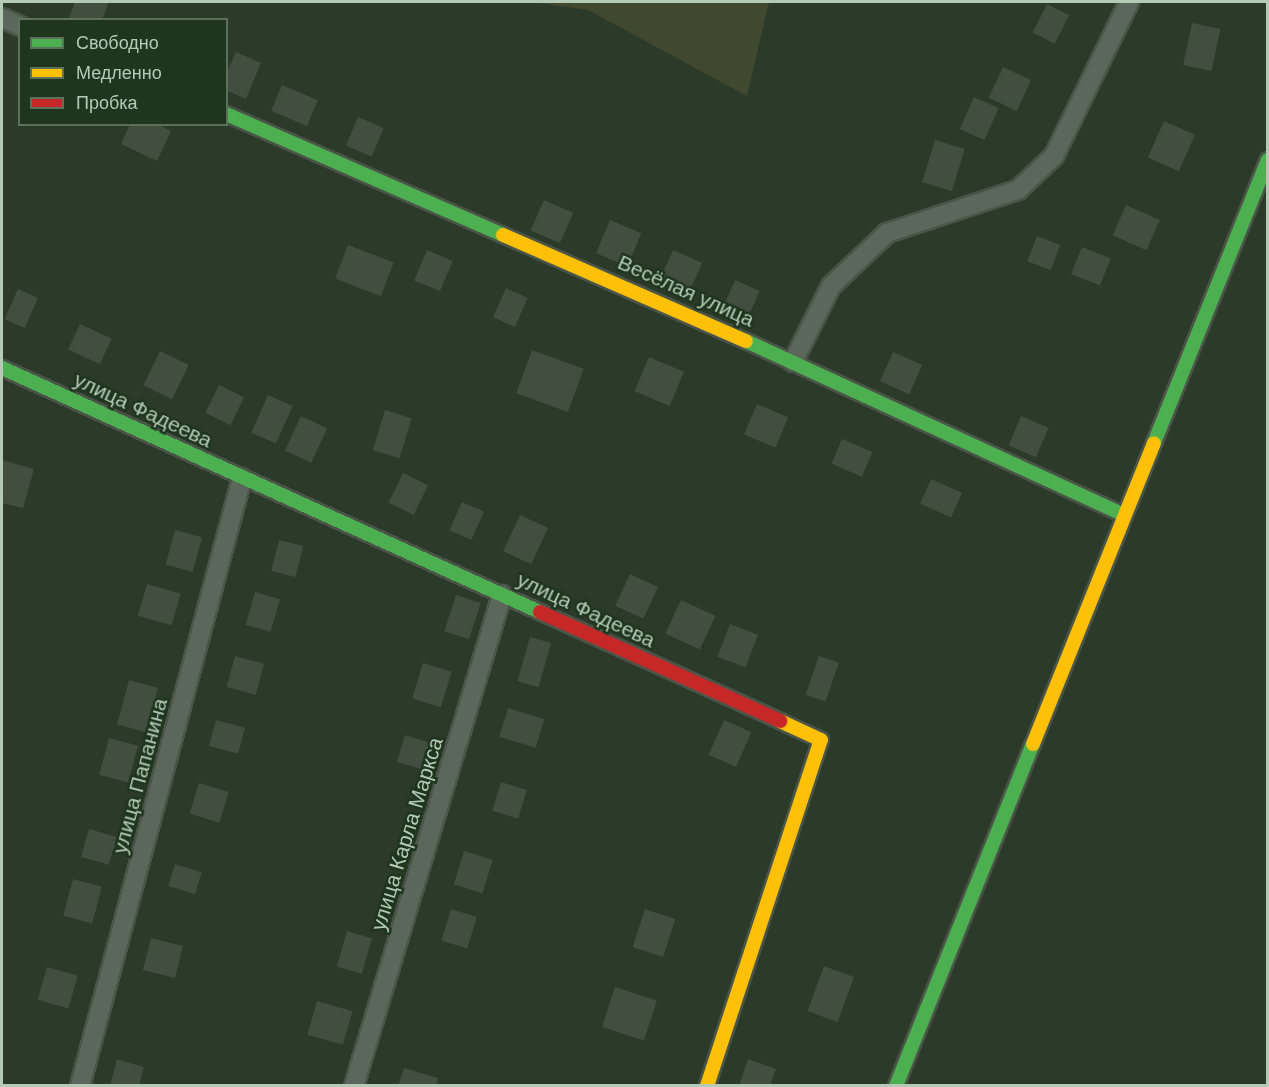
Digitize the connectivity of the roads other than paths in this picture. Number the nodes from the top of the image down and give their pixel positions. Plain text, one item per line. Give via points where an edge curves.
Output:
1 (1129, 2) edge
2 (2, 18) edge
3 (18, 25) edge
4 (228, 115) edge
5 (1268, 160) edge
6 (793, 362) junction
7 (2, 368) edge
8 (242, 478) junction
9 (1124, 515) junction
10 (502, 595) junction
11 (80, 1086) edge
12 (354, 1086) edge
13 (707, 1086) edge
14 (897, 1086) edge

1 - 6 street via 1054,156 1018,190 887,233 831,286
2 - 3 street
4 - 6 street, Весёлая улица
5 - 9 street
6 - 9 street, Весёлая улица via 982,453
7 - 8 street, улица Фадеева
8 - 10 street, улица Фадеева
8 - 11 street, улица Папанина
9 - 14 street
10 - 12 street, улица Карла Маркса
10 - 13 street, улица Фадеева via 821,740

